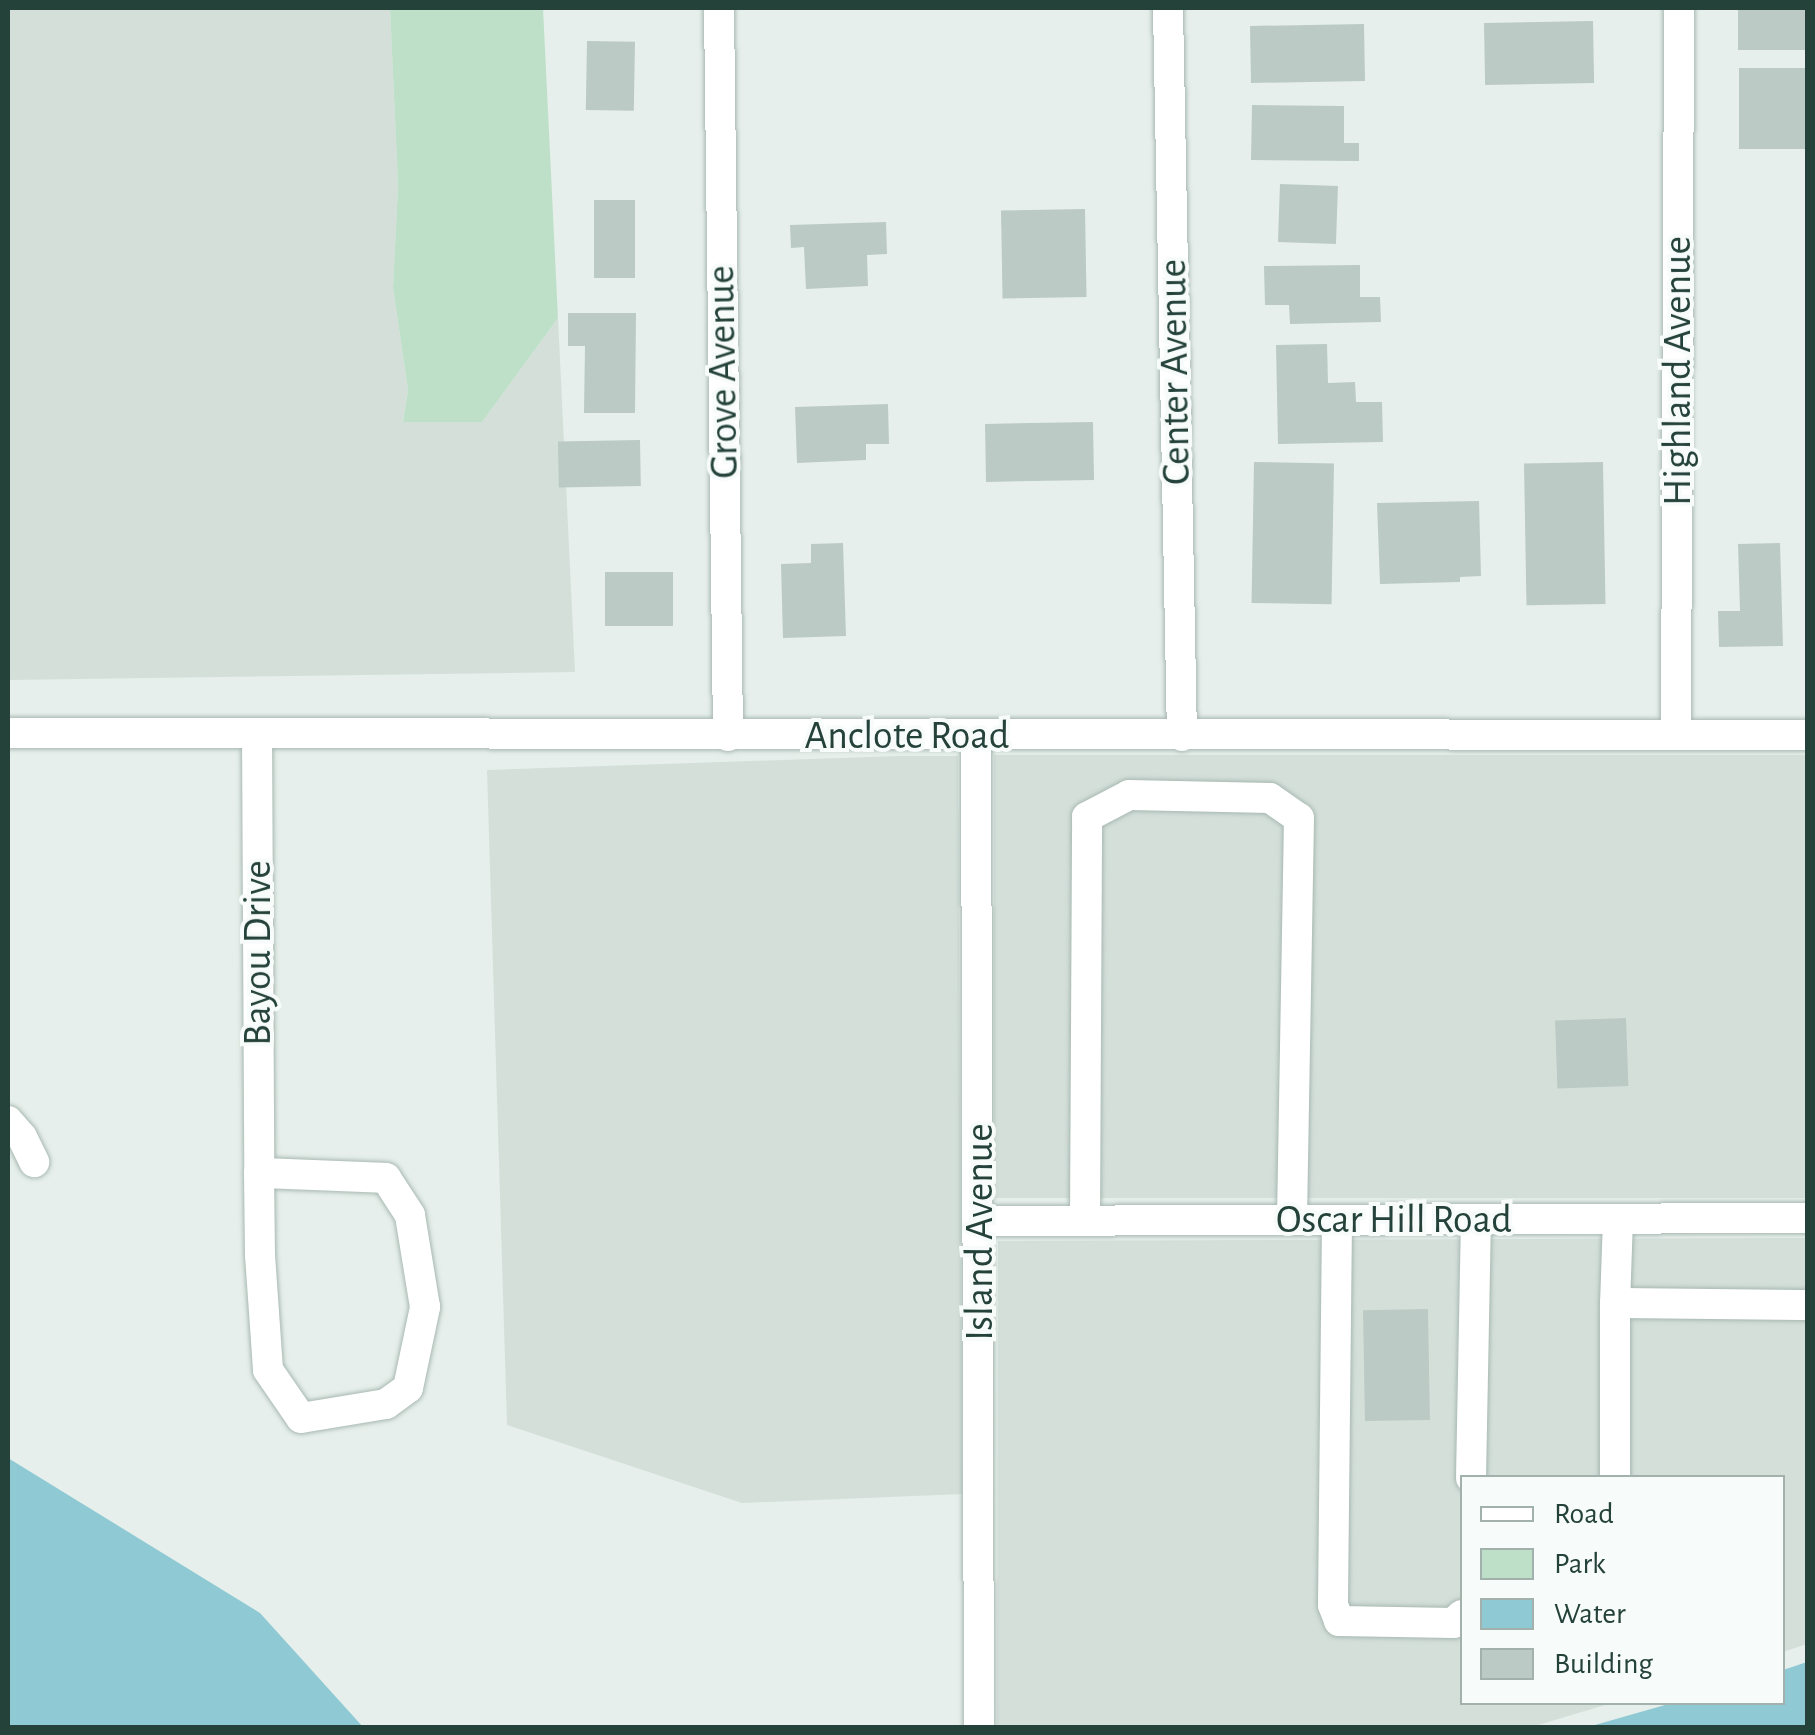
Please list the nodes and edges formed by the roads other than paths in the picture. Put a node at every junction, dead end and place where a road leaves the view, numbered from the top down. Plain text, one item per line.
1 (719, 8) edge
2 (1168, 8) edge
3 (1680, 8) edge
4 (257, 733) junction
5 (8, 734) edge
6 (1808, 734) edge
7 (1676, 735) junction
8 (728, 736) junction
9 (976, 736) junction
10 (1182, 736) junction
11 (8, 1122) edge
12 (34, 1162) dead end
13 (260, 1173) junction
14 (1808, 1218) edge
15 (1618, 1219) junction
16 (1292, 1220) junction
17 (1337, 1220) junction
18 (1476, 1220) junction
19 (1085, 1221) junction
20 (981, 1222) junction
21 (1615, 1302) junction
22 (1808, 1305) edge
23 (1470, 1475) edge
24 (1615, 1475) edge
25 (1460, 1617) edge
26 (979, 1728) edge

1 - 8 street, Grove Avenue
2 - 10 street, Center Avenue
3 - 7 street, Highland Avenue
4 - 5 street, Anclote Road
4 - 8 street, Anclote Road
4 - 13 street, Bayou Drive
6 - 7 street, Anclote Road
7 - 10 street, Anclote Road
8 - 9 street, Anclote Road
9 - 10 street, Anclote Road
9 - 20 street, Island Avenue
11 - 12 street
13 - 13 street, Bayou Drive
14 - 15 street, Oscar Hill Road
15 - 18 street, Oscar Hill Road
15 - 21 street
16 - 17 street, Oscar Hill Road
16 - 19 street, Oscar Hill Road
16 - 19 street
17 - 18 street, Oscar Hill Road
17 - 25 street
18 - 23 street
19 - 20 street, Oscar Hill Road
20 - 26 street, Island Avenue
21 - 22 street
21 - 24 street

